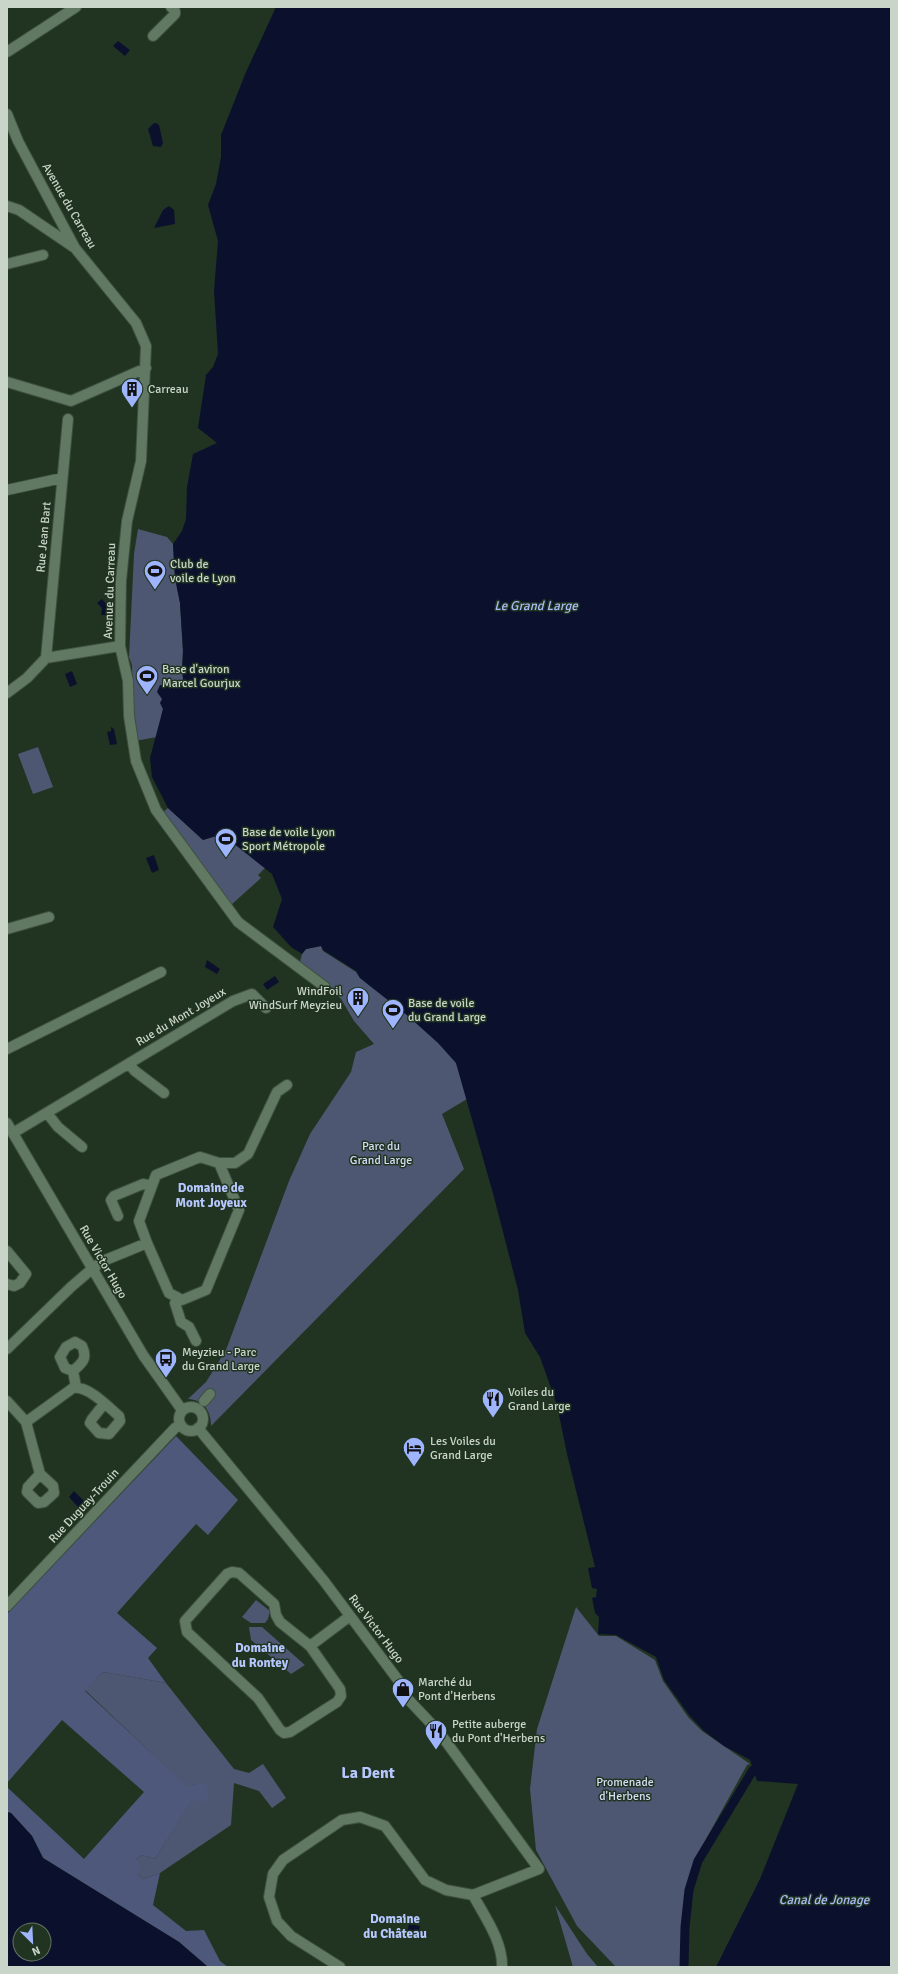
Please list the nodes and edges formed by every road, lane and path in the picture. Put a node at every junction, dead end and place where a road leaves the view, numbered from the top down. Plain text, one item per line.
1 (76, 7) edge
2 (171, 7) edge
3 (153, 36) dead end
4 (7, 52) edge
5 (7, 114) edge
6 (7, 206) edge
7 (75, 248) junction
8 (43, 255) dead end
9 (7, 264) edge
10 (146, 368) junction
11 (7, 382) edge
12 (68, 419) dead end
13 (62, 478) junction
14 (7, 490) edge
15 (120, 646) junction
16 (46, 658) junction
17 (7, 693) edge
18 (49, 917) dead end
19 (7, 929) edge
20 (161, 972) dead end
21 (325, 987) dead end
22 (266, 1008) dead end
23 (7, 1049) edge
24 (129, 1064) junction
25 (287, 1084) dead end
26 (164, 1093) dead end
27 (47, 1113) junction
28 (7, 1123) edge
29 (13, 1133) junction
30 (82, 1146) dead end
31 (219, 1163) junction
32 (152, 1186) junction
33 (118, 1216) dead end
34 (146, 1243) junction
35 (9, 1257) edge
36 (92, 1269) junction
37 (7, 1284) edge
38 (177, 1297) junction
39 (196, 1341) dead end
40 (7, 1349) edge
41 (73, 1371) dead end
42 (76, 1387) junction
43 (7, 1401) edge
44 (104, 1404) dead end
45 (182, 1410) junction
46 (26, 1422) junction
47 (180, 1425) junction
48 (198, 1428) junction
49 (40, 1474) dead end
50 (11, 1595) edge
51 (7, 1606) edge
52 (350, 1616) junction
53 (310, 1646) junction
54 (473, 1895) junction
55 (340, 1967) edge
56 (502, 1967) edge

1 - 4 street
2 - 3 street
5 - 7 street, Avenue du Carreau
6 - 7 street
7 - 10 street, Avenue du Carreau
8 - 9 street
10 - 11 street
10 - 15 street, Avenue du Carreau
12 - 13 street, Rue Jean Bart
13 - 14 street
13 - 16 street, Rue Jean Bart
15 - 16 street
15 - 21 street, Avenue du Carreau
16 - 17 street
18 - 19 street
20 - 23 street
22 - 24 street, Rue du Mont Joyeux
24 - 26 street
24 - 27 street, Rue du Mont Joyeux
25 - 31 street
27 - 29 street, Rue du Mont Joyeux
27 - 30 street
28 - 29 street, Rue Victor Hugo
29 - 36 street, Rue Victor Hugo
31 - 32 street
31 - 38 street
32 - 33 street
32 - 34 street
34 - 36 street
34 - 38 street
35 - 37 street
36 - 40 street
36 - 45 street, Rue Victor Hugo
38 - 39 street
41 - 42 street
42 - 44 street
42 - 46 street
43 - 46 street
45 - 47 street
45 - 48 street
46 - 49 street
47 - 48 street
47 - 50 street, Rue Duguay-Trouin
48 - 52 street, Rue Victor Hugo
50 - 51 street, Rue Duguay-Trouin
52 - 53 street
52 - 54 street, Rue Victor Hugo
53 - 53 street
54 - 55 street
54 - 56 street

